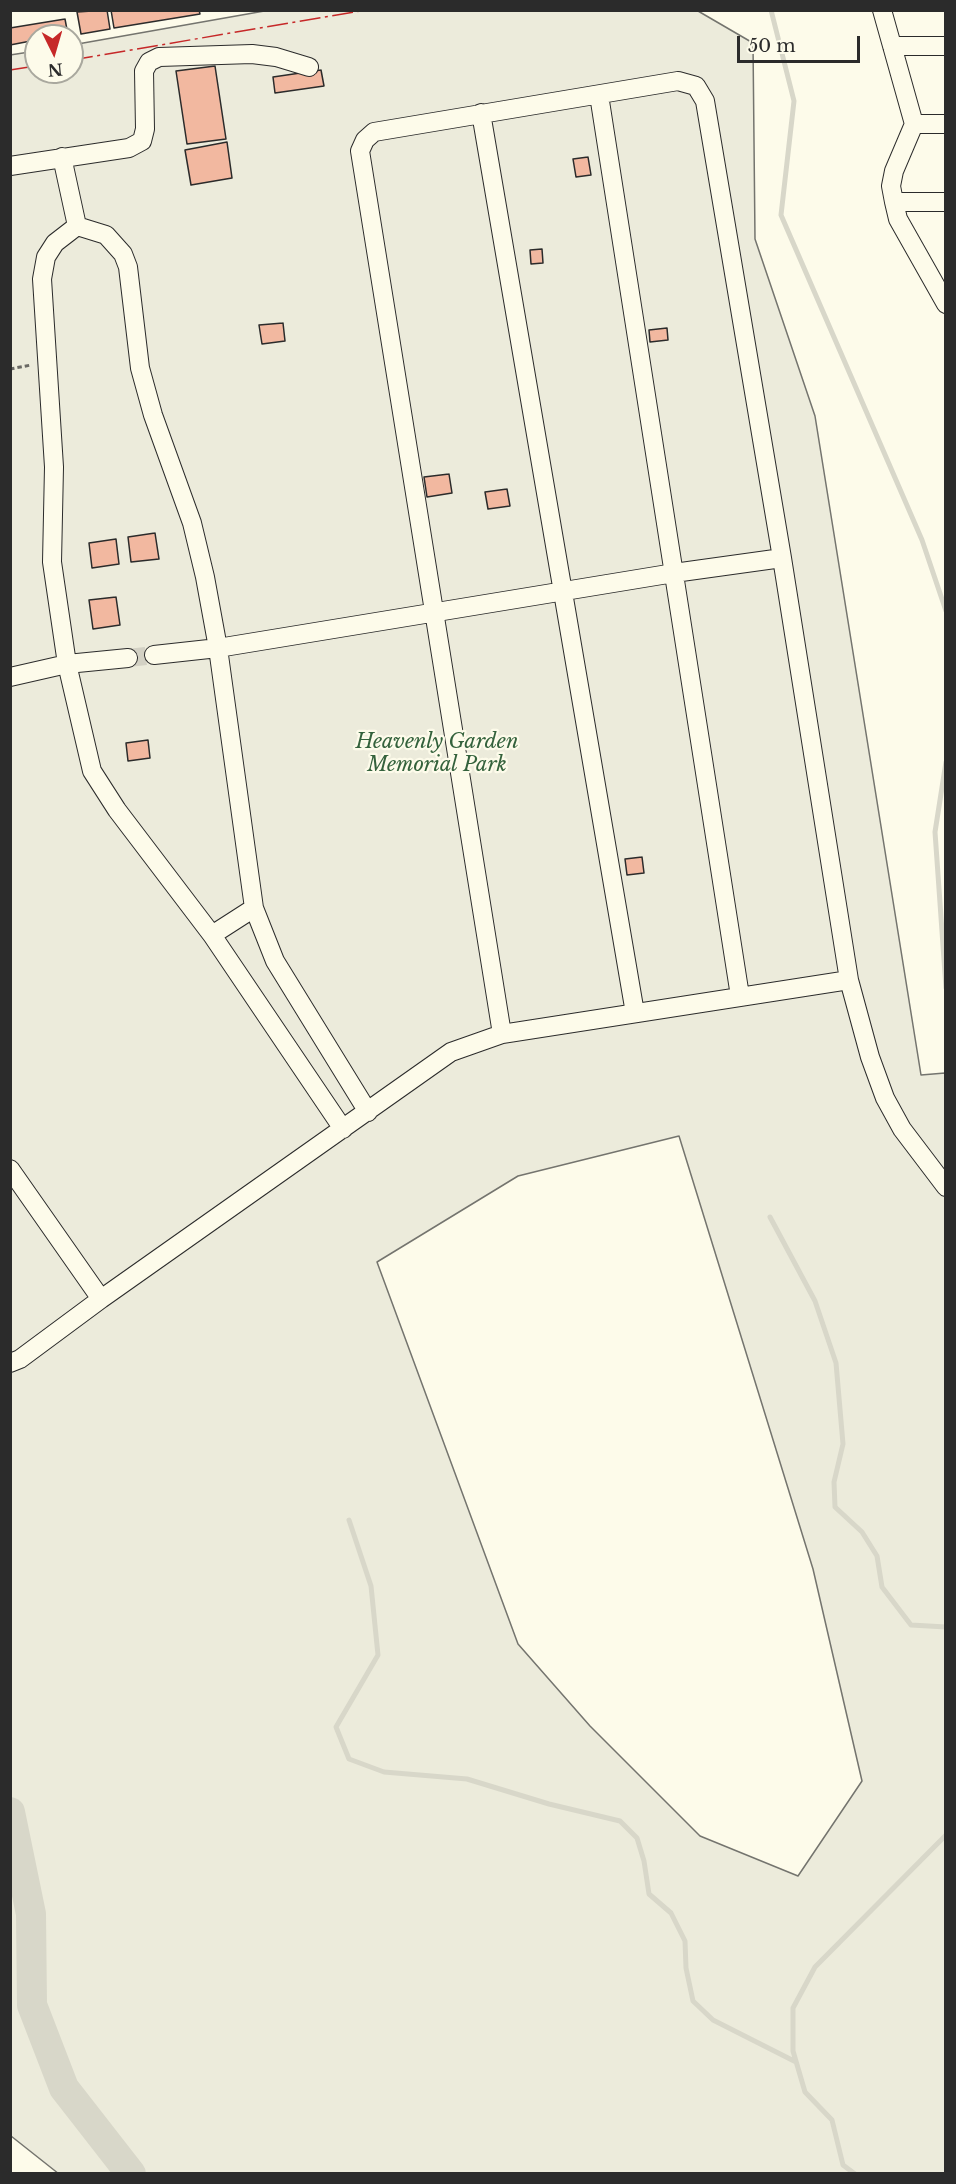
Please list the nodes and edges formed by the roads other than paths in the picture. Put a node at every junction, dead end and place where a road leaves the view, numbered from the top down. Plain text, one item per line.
1 (882, 10) edge
2 (892, 46) junction
3 (945, 46) edge
4 (309, 67) dead end
5 (599, 96) junction
6 (481, 113) junction
7 (914, 124) junction
8 (945, 124) edge
9 (62, 157) junction
10 (10, 166) edge
11 (894, 202) junction
12 (945, 202) edge
13 (77, 226) junction
14 (939, 280) edge
15 (945, 304) edge
16 (782, 558) junction
17 (674, 573) junction
18 (563, 592) junction
19 (433, 613) junction
20 (218, 648) junction
21 (154, 655) tunnel mouth
22 (128, 658) tunnel mouth
23 (67, 664) junction
24 (10, 677) edge
25 (254, 908) junction
26 (212, 935) junction
27 (849, 980) junction
28 (740, 996) junction
29 (635, 1013) junction
30 (502, 1034) junction
31 (368, 1112) junction
32 (343, 1129) junction
33 (10, 1169) edge
34 (945, 1187) edge
35 (101, 1299) junction
36 (10, 1363) edge

1 - 2 street
2 - 3 street
2 - 7 street
4 - 9 street
5 - 6 street
5 - 16 street
5 - 17 street
6 - 18 street
6 - 19 street
7 - 8 street
7 - 11 street
9 - 10 street
9 - 13 street
11 - 12 street
11 - 14 street
13 - 20 street
13 - 23 street
14 - 15 street
16 - 17 street
16 - 27 street
17 - 18 street
17 - 28 street
18 - 19 street
18 - 29 street
19 - 20 street
19 - 30 street
20 - 21 street
20 - 25 street
22 - 23 street
23 - 24 street
23 - 26 street
25 - 26 street
25 - 31 street
26 - 32 street
27 - 28 street
27 - 34 street
28 - 29 street
29 - 30 street
30 - 31 street
31 - 32 street
32 - 35 street
33 - 35 street
35 - 36 street

